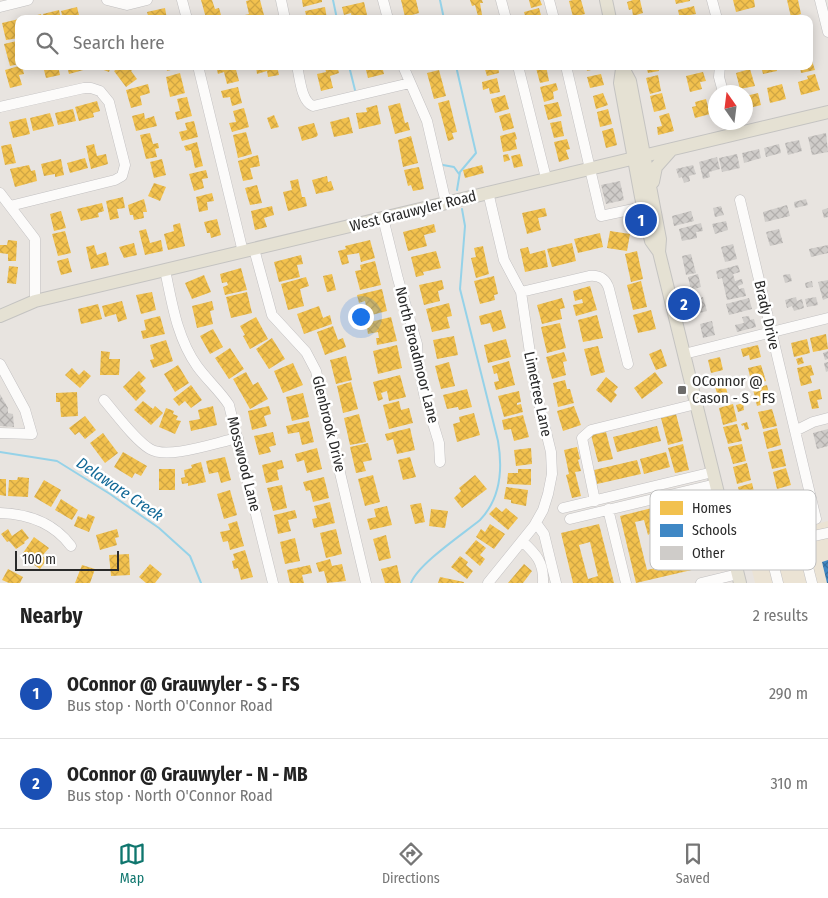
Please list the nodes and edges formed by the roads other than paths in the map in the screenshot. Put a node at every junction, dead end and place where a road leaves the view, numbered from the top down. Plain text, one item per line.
1 (28, 0) edge
2 (107, 0) edge
3 (147, 0) edge
4 (182, 0) edge
5 (280, 0) edge
6 (383, 0) edge
7 (502, 0) edge
8 (550, 0) edge
9 (606, 0) edge
10 (712, 0) edge
11 (820, 0) edge
12 (0, 7) edge
13 (186, 15) edge
14 (284, 15) edge
15 (387, 15) edge
16 (505, 15) edge
17 (553, 15) edge
18 (609, 15) edge
19 (716, 15) edge
20 (828, 32) edge
21 (199, 70) edge
22 (298, 70) edge
23 (405, 70) edge
24 (519, 70) edge
25 (567, 70) edge
26 (622, 70) edge
27 (720, 70) edge
28 (410, 83) junction
29 (721, 85) edge
30 (0, 107) edge
31 (828, 112) edge
32 (753, 124) edge
33 (725, 130) edge
34 (673, 148) junction
35 (639, 156) junction
36 (590, 167) junction
37 (546, 178) junction
38 (488, 192) junction
39 (0, 193) edge
40 (652, 195) junction
41 (740, 200) dead end
42 (446, 203) junction
43 (10, 206) junction
44 (643, 206) junction
45 (384, 218) junction
46 (248, 251) junction
47 (658, 252) junction
48 (165, 270) junction
49 (521, 292) junction
50 (35, 301) junction
51 (0, 316) edge
52 (828, 318) edge
53 (771, 332) junction
54 (684, 354) junction
55 (0, 364) edge
56 (628, 364) dead end
57 (104, 400) dead end
58 (696, 404) junction
59 (828, 418) edge
60 (795, 431) junction
61 (0, 433) edge
62 (238, 438) junction
63 (440, 462) dead end
64 (714, 478) junction
65 (650, 490) edge
66 (652, 490) edge
67 (673, 490) edge
68 (717, 490) edge
69 (809, 490) edge
70 (650, 497) edge
71 (595, 501) junction
72 (563, 508) dead end
73 (608, 509) junction
74 (0, 513) edge
75 (570, 519) dead end
76 (536, 523) junction
77 (522, 541) junction
78 (71, 546) dead end
79 (775, 570) edge
80 (809, 570) edge
81 (739, 579) edge
82 (273, 583) edge
83 (366, 583) edge
84 (488, 583) edge
85 (543, 583) edge
86 (556, 583) edge
87 (626, 583) edge
88 (701, 583) edge
89 (778, 583) edge
90 (812, 583) edge

1 - 12 street
2 - 3 street
4 - 13 street
5 - 14 street
6 - 15 street
7 - 16 street
8 - 17 street
9 - 18 main road
10 - 19 street
11 - 20 street
21 - 46 street, Glenbrook Drive
22 - 28 street
23 - 28 street
24 - 37 street
25 - 36 street
26 - 35 main road
27 - 29 street
28 - 42 street
30 - 43 street
31 - 32 main road, West Grauwyler Road
33 - 34 main road, West Grauwyler Road
34 - 35 main road, West Grauwyler Road
34 - 40 main road
35 - 36 main road, West Grauwyler Road
35 - 40 main road
35 - 44 main road
36 - 37 main road, West Grauwyler Road
36 - 44 street
37 - 38 main road, West Grauwyler Road
38 - 42 main road, West Grauwyler Road
38 - 49 street, Limetree Lane
39 - 43 street
40 - 47 main road
41 - 53 street, Brady Drive
42 - 45 main road, West Grauwyler Road
43 - 50 street
44 - 47 main road
45 - 46 main road, West Grauwyler Road
45 - 63 street, North Broadmoor Lane
46 - 48 main road, West Grauwyler Road
46 - 83 street, Glenbrook Drive
47 - 54 main road
48 - 50 main road, West Grauwyler Road
48 - 62 street, Mosswood Lane
49 - 56 street
49 - 76 street, Limetree Lane
50 - 51 main road, West Grauwyler Road
52 - 53 street
53 - 54 street
53 - 60 street, Brady Drive
54 - 58 main road
55 - 61 street
57 - 62 street
58 - 64 main road
58 - 71 street
59 - 60 street
60 - 69 street, Brady Drive
62 - 82 street, Mosswood Lane
64 - 66 street
64 - 67 street
64 - 68 main road
65 - 71 street
70 - 73 street
71 - 72 street
73 - 75 street
73 - 87 street
74 - 78 street
76 - 77 street, Limetree Lane
76 - 86 street
77 - 84 street, Limetree Lane
77 - 85 street
79 - 89 street
80 - 90 street
81 - 88 street

